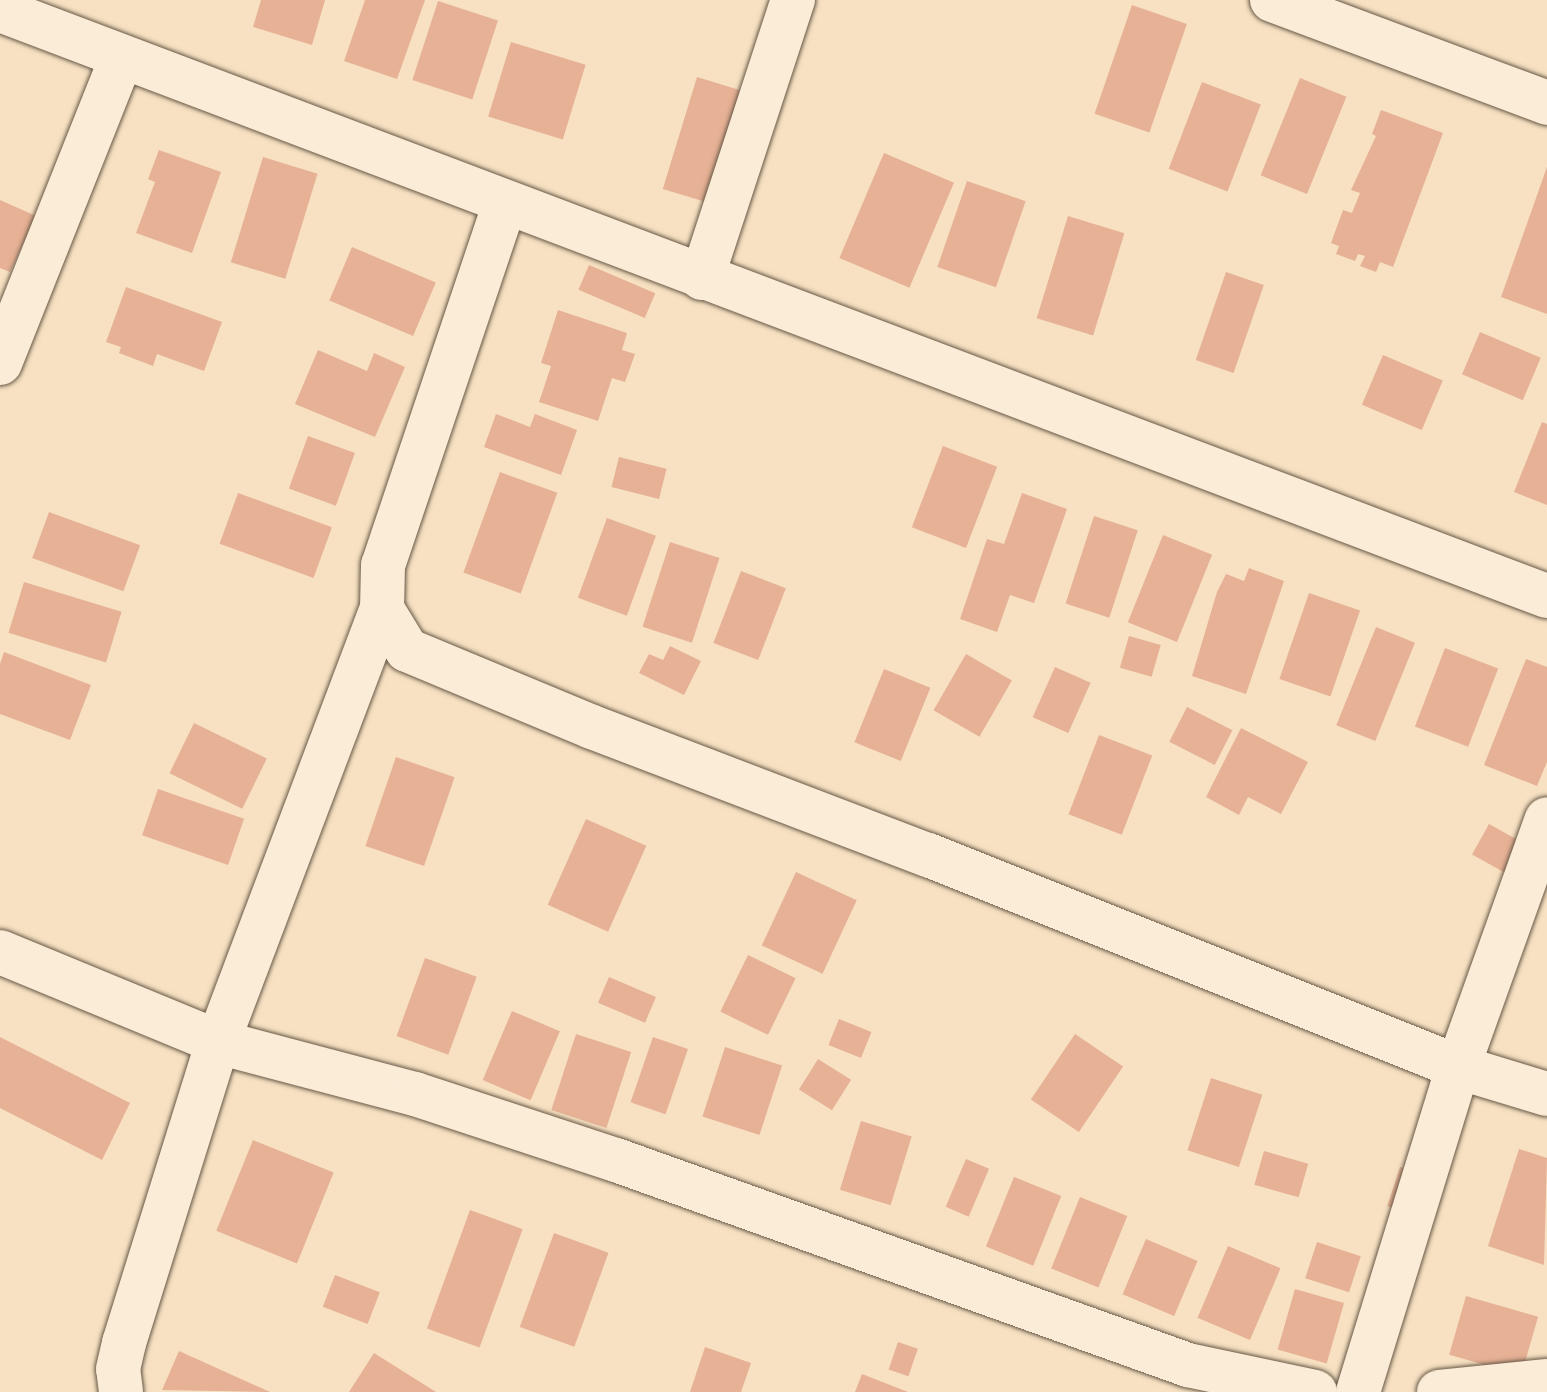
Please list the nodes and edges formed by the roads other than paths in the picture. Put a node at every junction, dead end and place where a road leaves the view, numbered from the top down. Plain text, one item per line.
1 (793, 0) edge
2 (1272, 0) edge
3 (0, 10) edge
4 (122, 57) junction
5 (1547, 103) edge
6 (505, 203) junction
7 (702, 278) junction
8 (0, 363) edge
9 (1547, 596) edge
10 (382, 609) junction
11 (1547, 819) edge
12 (0, 952) edge
13 (218, 1042) junction
14 (1458, 1067) junction
15 (1547, 1094) edge
16 (1547, 1381) edge
17 (121, 1392) edge
18 (1315, 1392) edge
19 (1358, 1392) edge
20 (1439, 1392) edge

1 - 7 street
2 - 5 street
3 - 4 street
4 - 6 street
4 - 8 street
6 - 7 street
6 - 10 street
7 - 9 street
10 - 13 street
10 - 14 street
11 - 14 street
12 - 13 street
13 - 17 street
13 - 18 street
14 - 15 street
14 - 19 street
16 - 20 street

